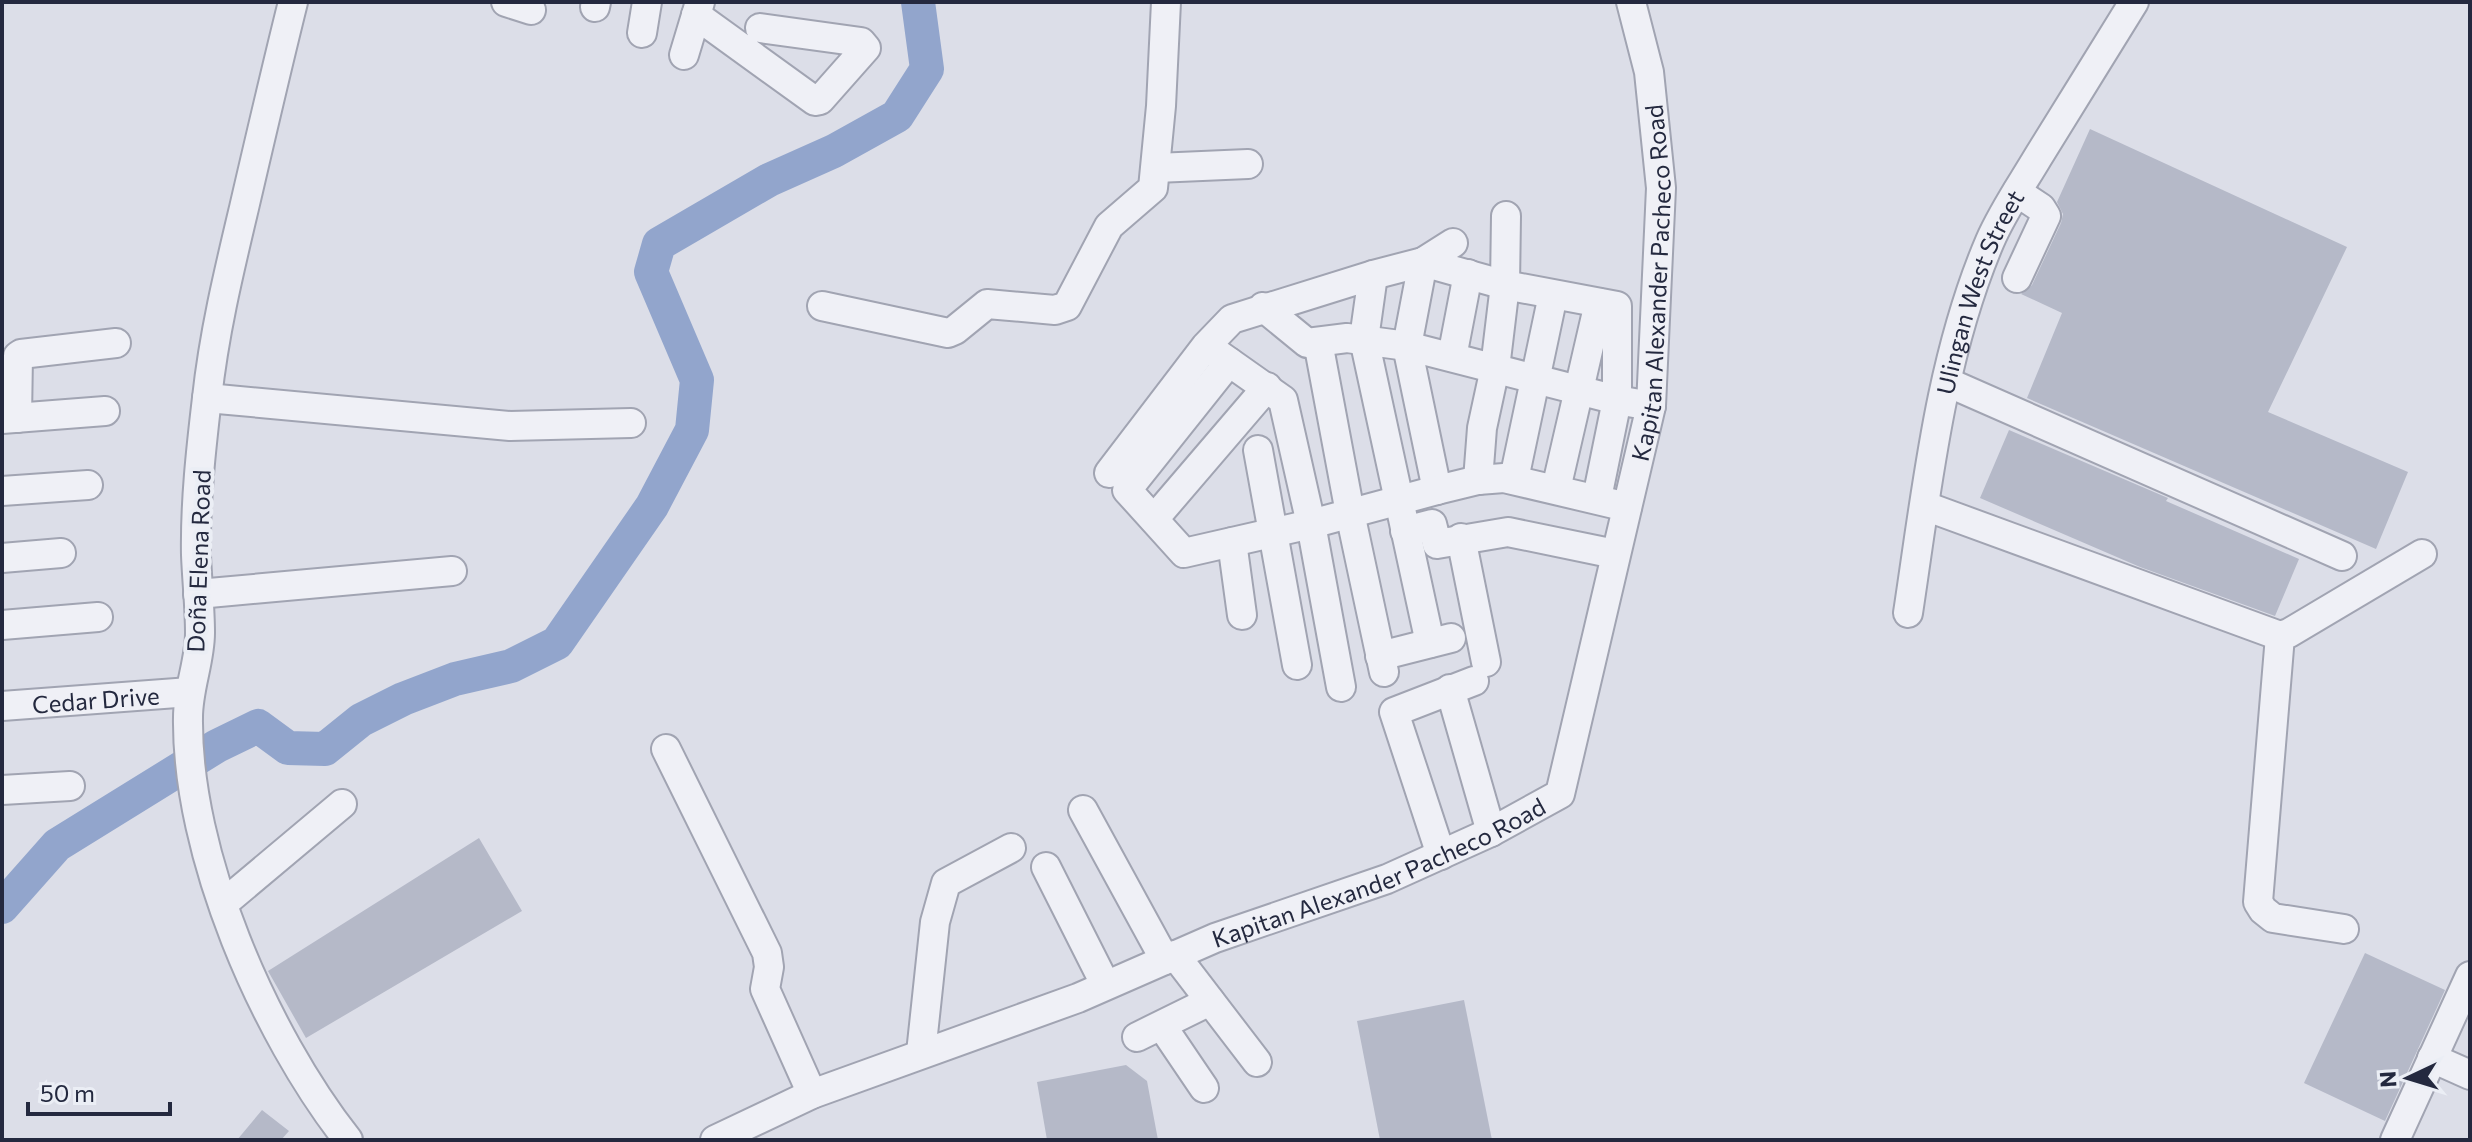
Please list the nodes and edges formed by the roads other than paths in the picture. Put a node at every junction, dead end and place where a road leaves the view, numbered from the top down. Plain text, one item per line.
1 (292, 2) edge
2 (647, 2) edge
3 (1166, 2) edge
4 (1631, 2) edge
5 (2134, 2) edge
6 (698, 8) edge
7 (764, 15) edge
8 (642, 33) dead end
9 (751, 54) junction
10 (684, 55) dead end
11 (1248, 164) dead end
12 (1156, 168) junction
13 (2017, 192) junction
14 (1506, 216) dead end
15 (1453, 243) dead end
16 (1423, 262) junction
17 (1468, 274) junction
18 (1373, 275) junction
19 (2017, 278) dead end
20 (1505, 285) junction
21 (1553, 295) junction
22 (1599, 303) junction
23 (822, 306) dead end
24 (1263, 307) junction
25 (1364, 339) junction
26 (1318, 342) junction
27 (116, 343) dead end
28 (1407, 346) junction
29 (1218, 354) junction
30 (1452, 357) junction
31 (1495, 368) junction
32 (1536, 378) junction
33 (1947, 382) junction
34 (1267, 387) junction
35 (1579, 390) junction
36 (207, 398) junction
37 (1617, 400) junction
38 (1651, 406) junction
39 (105, 411) dead end
40 (10, 419) edge
41 (631, 423) dead end
42 (1258, 450) dead end
43 (1514, 479) junction
44 (1478, 480) junction
45 (88, 485) dead end
46 (1556, 489) junction
47 (1437, 490) junction
48 (2, 491) edge
49 (1597, 498) junction
50 (1397, 499) junction
51 (1925, 506) junction
52 (1627, 507) junction
53 (1350, 513) junction
54 (1154, 519) junction
55 (1311, 524) junction
56 (1405, 531) junction
57 (1272, 532) junction
58 (1461, 538) junction
59 (1232, 542) junction
60 (61, 553) dead end
61 (1615, 554) junction
62 (2422, 554) dead end
63 (2342, 556) dead end
64 (2, 558) edge
65 (452, 571) dead end
66 (198, 594) junction
67 (1908, 613) dead end
68 (1242, 615) dead end
69 (98, 617) dead end
70 (2, 625) edge
71 (2280, 636) junction
72 (1297, 665) dead end
73 (1470, 678) junction
74 (1341, 687) dead end
75 (190, 692) junction
76 (2, 706) edge
77 (666, 749) dead end
78 (70, 786) dead end
79 (2, 790) edge
80 (342, 804) dead end
81 (1083, 810) dead end
82 (1491, 832) junction
83 (1011, 848) dead end
84 (1441, 855) junction
85 (1046, 867) dead end
86 (224, 903) junction
87 (2344, 929) dead end
88 (1170, 958) junction
89 (2470, 976) edge
90 (1105, 984) junction
91 (1210, 1001) junction
92 (921, 1053) junction
93 (2432, 1058) junction
94 (1257, 1062) dead end
95 (2470, 1075) edge
96 (1204, 1088) dead end
97 (812, 1094) junction
98 (348, 1140) edge
99 (715, 1140) edge
100 (2395, 1140) edge

1 - 36 street, Doña Elena Road
2 - 8 street
3 - 12 street
4 - 38 street, Kapitan Alexander Pacheco Road
5 - 13 street, Ulingan West Street
6 - 9 street
6 - 10 street
7 - 9 street
7 - 9 street
11 - 12 street
12 - 23 street
13 - 19 street
13 - 33 street, Ulingan West Street
14 - 20 street
15 - 16 street
16 - 17 street
16 - 18 street
16 - 28 street
17 - 20 street
17 - 30 street
18 - 24 street
18 - 25 street
20 - 21 street
20 - 31 street
21 - 22 street
21 - 32 street
22 - 35 street
22 - 37 street
24 - 26 street
24 - 29 street
25 - 26 street
25 - 28 street
25 - 50 street
26 - 53 street
27 - 40 street
28 - 30 street
28 - 47 street
29 - 34 street
29 - 54 street
30 - 31 street
31 - 32 street
31 - 44 street
32 - 35 street
32 - 43 street
33 - 51 street, Ulingan West Street
33 - 63 street
34 - 54 street
34 - 55 street
35 - 37 street
35 - 46 street
36 - 41 street
36 - 66 street, Doña Elena Road
37 - 38 street
37 - 49 street
38 - 52 street, Kapitan Alexander Pacheco Road
39 - 40 street
42 - 57 street
43 - 44 street
43 - 46 street
44 - 47 street
45 - 48 street
46 - 49 street
47 - 50 street
49 - 52 street
50 - 53 street
50 - 56 street
51 - 67 street, Ulingan West Street
51 - 71 street
52 - 61 street, Kapitan Alexander Pacheco Road
53 - 55 street
53 - 56 street
54 - 59 street
55 - 57 street
55 - 74 street
56 - 58 street
57 - 59 street
57 - 72 street
58 - 61 street
58 - 73 street
59 - 68 street
60 - 64 street
61 - 82 street, Kapitan Alexander Pacheco Road
62 - 71 street
65 - 66 street
66 - 75 street, Doña Elena Road
69 - 70 street
71 - 87 street
73 - 82 street
73 - 84 street
75 - 76 street, Cedar Drive
75 - 86 street, Doña Elena Road
77 - 97 street
78 - 79 street
80 - 86 street
81 - 88 street
82 - 84 street, Kapitan Alexander Pacheco Road
83 - 92 street
84 - 88 street, Kapitan Alexander Pacheco Road
85 - 90 street
86 - 98 street, Doña Elena Road
88 - 90 street, Kapitan Alexander Pacheco Road
88 - 91 street
89 - 93 street
90 - 92 street, Kapitan Alexander Pacheco Road
91 - 94 street
91 - 96 street
92 - 97 street, Kapitan Alexander Pacheco Road
93 - 95 street
93 - 100 street
97 - 99 street, Kapitan Alexander Pacheco Road

